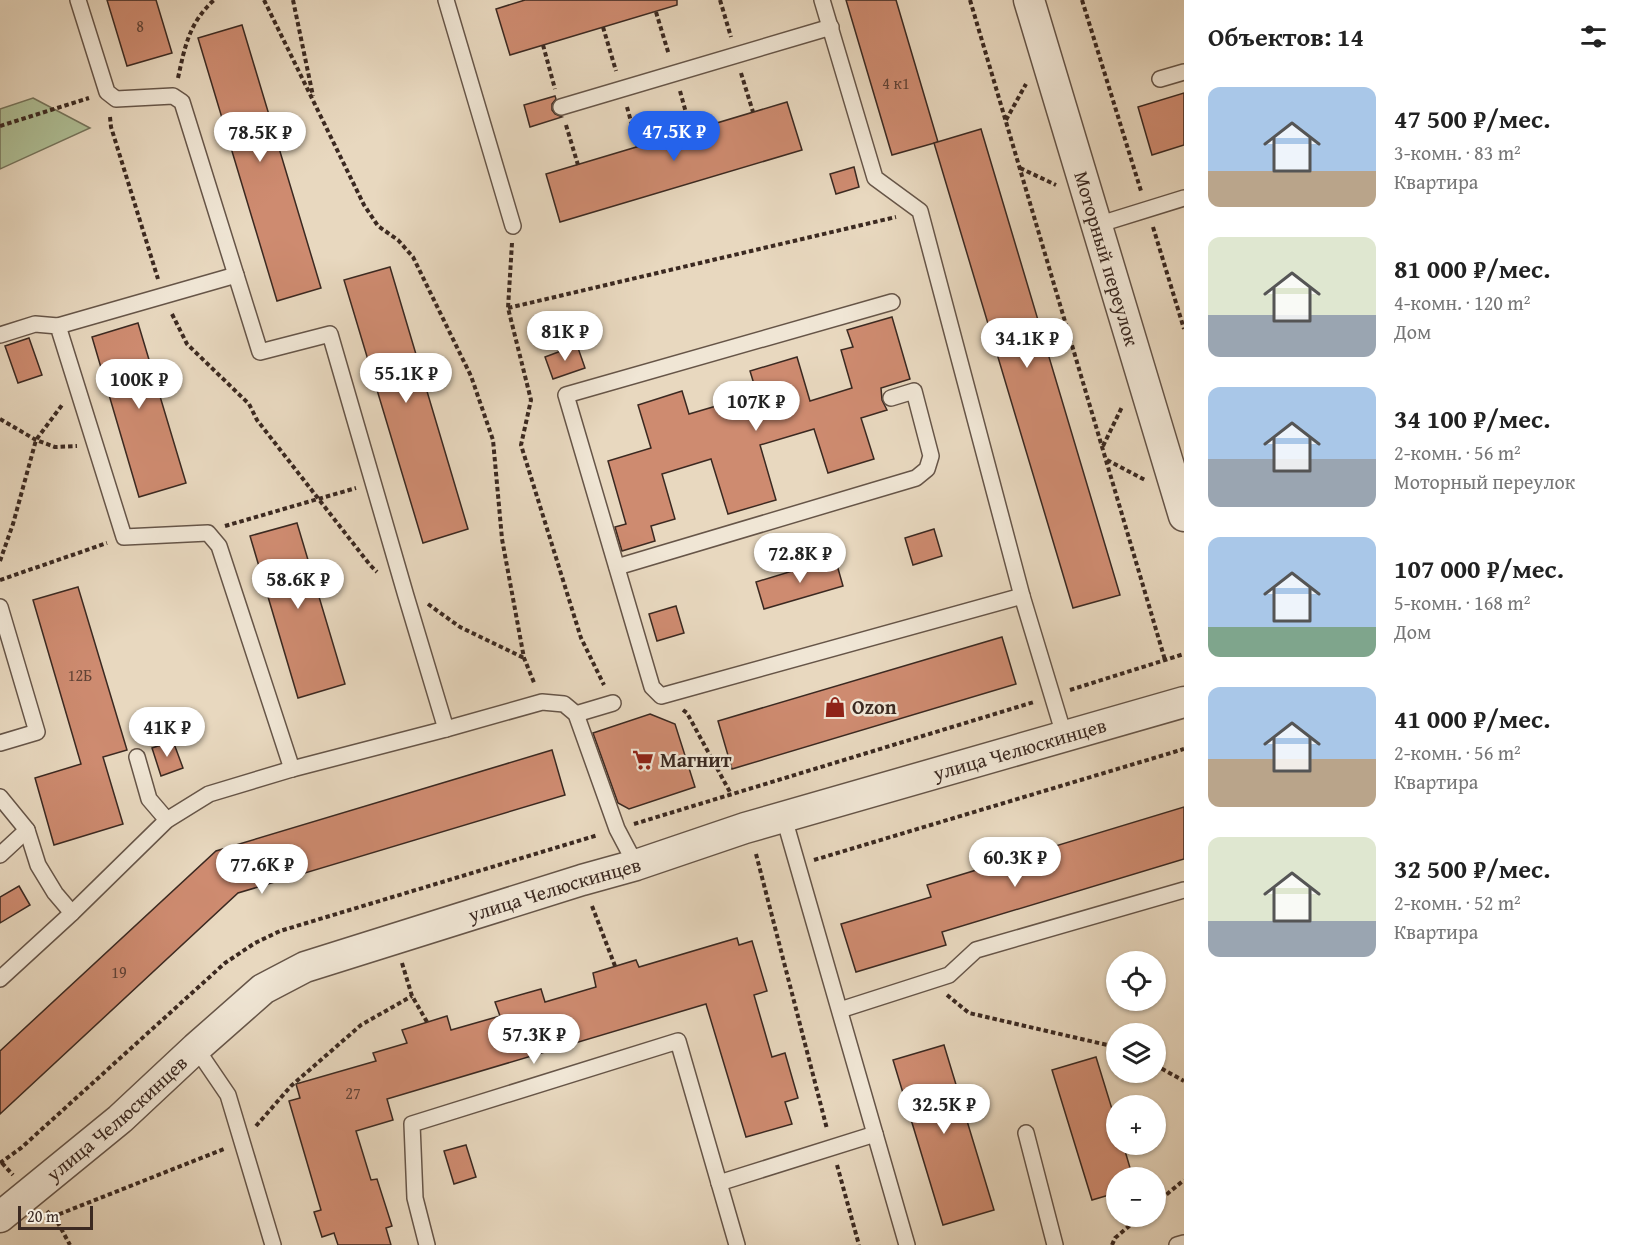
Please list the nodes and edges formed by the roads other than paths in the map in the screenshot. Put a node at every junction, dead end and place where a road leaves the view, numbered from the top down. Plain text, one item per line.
1 (78, 0) edge
2 (446, 0) edge
3 (822, 0) edge
4 (1029, 0) edge
5 (831, 27) junction
6 (1184, 72) edge
7 (1160, 79) dead end
8 (561, 107) dead end
9 (1184, 198) edge
10 (1097, 225) junction
11 (513, 226) road end
12 (236, 275) junction
13 (892, 302) dead end
14 (58, 326) junction
15 (0, 335) edge
16 (891, 398) dead end
17 (1184, 516) edge
18 (617, 567) junction
19 (1022, 596) junction
20 (0, 607) edge
21 (1184, 702) edge
22 (613, 703) road end
23 (576, 714) junction
24 (446, 729) junction
25 (1065, 738) junction
26 (0, 743) edge
27 (137, 757) dead end
28 (292, 769) junction
29 (0, 797) edge
30 (784, 818) junction
31 (167, 820) junction
32 (27, 830) junction
33 (0, 855) edge
34 (636, 866) junction
35 (1184, 890) edge
36 (72, 913) junction
37 (0, 979) edge
38 (840, 1010) junction
39 (196, 1048) junction
40 (1026, 1133) dead end
41 (875, 1134) junction
42 (719, 1184) junction
43 (0, 1217) edge
44 (1184, 1243) edge
45 (273, 1245) edge
46 (427, 1245) edge
47 (736, 1245) edge
48 (907, 1245) edge
49 (1055, 1245) edge
50 (1177, 1245) edge

1 - 12 lane
2 - 11 lane
3 - 5 lane
4 - 10 street, Моторный переулок
5 - 8 lane
5 - 19 lane
6 - 7 lane
9 - 10 lane
10 - 17 street, Моторный переулок
12 - 14 lane
12 - 24 lane
13 - 18 lane
14 - 15 lane
14 - 28 lane
16 - 18 lane
18 - 19 lane
19 - 25 lane
20 - 26 lane
21 - 25 street, улица Челюскинцев
22 - 23 lane
23 - 24 lane
23 - 34 lane
24 - 28 lane
25 - 30 street, улица Челюскинцев
27 - 31 lane
28 - 31 lane
29 - 32 lane
30 - 34 street, улица Челюскинцев
30 - 38 lane
31 - 36 lane
32 - 33 lane
32 - 36 lane
34 - 39 street, улица Челюскинцев
35 - 38 lane
36 - 37 lane
38 - 41 lane
39 - 43 street, улица Челюскинцев
39 - 45 lane
40 - 49 lane
41 - 42 lane
41 - 48 lane
42 - 46 lane
42 - 47 lane
44 - 50 lane

